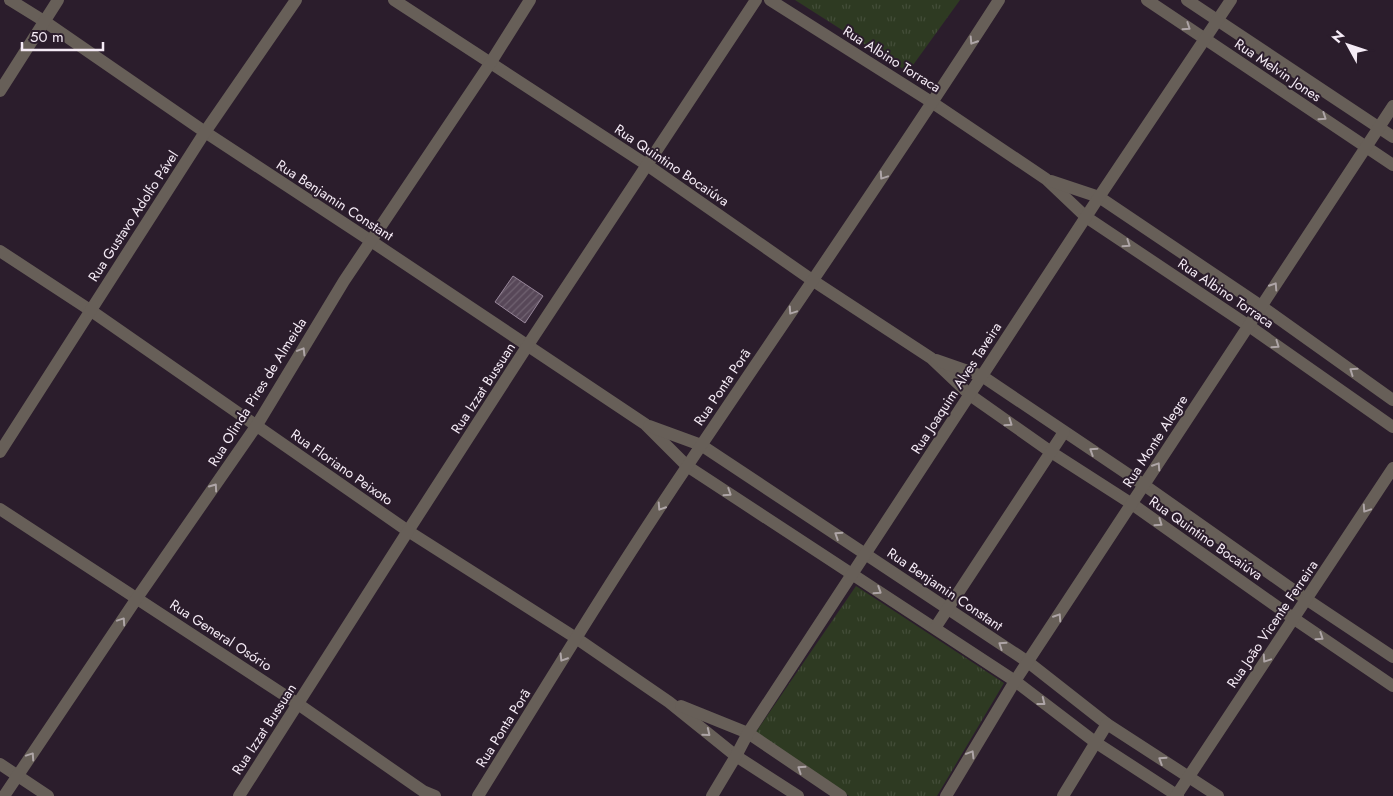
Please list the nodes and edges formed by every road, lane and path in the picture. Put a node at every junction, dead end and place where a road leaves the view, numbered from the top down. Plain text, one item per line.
1 (10, 0) edge
2 (58, 0) edge
3 (296, 0) edge
4 (394, 0) edge
5 (530, 0) edge
6 (756, 0) edge
7 (770, 0) edge
8 (999, 0) edge
9 (1147, 0) edge
10 (1187, 0) edge
11 (1231, 0) edge
12 (1218, 20) junction
13 (44, 21) junction
14 (1205, 39) junction
15 (491, 62) junction
16 (0, 90) edge
17 (933, 103) junction
18 (1393, 106) edge
19 (1379, 127) junction
20 (205, 132) junction
21 (1393, 137) edge
22 (1366, 146) junction
23 (647, 164) junction
24 (1393, 165) edge
25 (1046, 179) junction
26 (1098, 197) junction
27 (1086, 217) junction
28 (371, 241) junction
29 (0, 251) edge
30 (812, 280) junction
31 (1261, 306) junction
32 (90, 310) junction
33 (1249, 326) junction
34 (528, 346) junction
35 (931, 358) junction
36 (982, 376) junction
37 (970, 395) junction
38 (1393, 400) edge
39 (645, 424) junction
40 (257, 425) junction
41 (1393, 427) edge
42 (1064, 432) junction
43 (701, 445) junction
44 (0, 452) edge
45 (1051, 452) junction
46 (687, 466) junction
47 (1393, 468) edge
48 (1144, 485) junction
49 (1132, 504) junction
50 (0, 509) edge
51 (408, 531) junction
52 (866, 554) junction
53 (853, 575) junction
54 (137, 598) junction
55 (1306, 599) junction
56 (948, 609) junction
57 (1293, 618) junction
58 (935, 628) junction
59 (576, 638) junction
60 (1393, 656) edge
61 (1028, 662) junction
62 (1015, 681) junction
63 (1393, 686) edge
64 (670, 702) junction
65 (298, 704) junction
66 (1108, 724) junction
67 (748, 733) junction
68 (1096, 742) junction
69 (736, 756) junction
70 (0, 764) edge
71 (18, 776) junction
72 (1188, 776) junction
73 (428, 794) edge
74 (835, 794) edge
75 (4, 796) edge
76 (48, 796) edge
77 (239, 796) edge
78 (478, 796) edge
79 (712, 796) edge
80 (798, 796) edge
81 (946, 796) edge
82 (1063, 796) edge
83 (1177, 796) edge
84 (1218, 796) edge

1 - 13 street, Rua Benjamin Constant
2 - 13 street
3 - 20 street, Rua Gustavo Adolfo Pável
4 - 15 street, Rua Quintino Bocaiúva
5 - 15 street, Rua Olinda Pires de Almeida
6 - 23 street, Rua Izzat Bussuan
7 - 17 street, Rua Albino Torraca
8 -> 17 street, Rua Ponta Porã
9 -> 14 street, Rua Melvin Jones
10 - 12 street, Rua Melvin Jones
11 - 12 street, Rua Joaquim Alves Taveira
12 - 14 street, Rua Joaquim Alves Taveira
12 - 19 street, Rua Melvin Jones
13 - 16 street
13 - 20 street, Rua Benjamin Constant
14 -> 22 street, Rua Melvin Jones
14 - 26 street, Rua Joaquim Alves Taveira
15 - 23 street, Rua Quintino Bocaiúva
15 - 28 street, Rua Olinda Pires de Almeida
17 - 25 street, Rua Albino Torraca
17 -> 30 street, Rua Ponta Porã
18 - 19 street, Rua Monte Alegre
19 - 21 street, Rua Melvin Jones
19 - 22 street, Rua Monte Alegre
20 - 28 street, Rua Benjamin Constant
20 - 32 street, Rua Gustavo Adolfo Pável
22 - 24 street, Rua Melvin Jones
31 -> 22 street, Rua Monte Alegre
23 - 30 street, Rua Quintino Bocaiúva
23 - 34 street, Rua Izzat Bussuan
25 - 26 street, Rua Albino Torraca
25 - 27 street, Rua Albino Torraca
26 - 27 street, Rua Joaquim Alves Taveira
26 - 31 street, Rua Albino Torraca
27 -> 33 street, Rua Albino Torraca
27 - 36 street, Rua Joaquim Alves Taveira
28 - 34 street, Rua Benjamin Constant
40 -> 28 street, Rua Olinda Pires de Almeida
29 - 32 street, Rua Floriano Peixoto
30 - 35 street, Rua Quintino Bocaiúva
30 -> 43 street, Rua Ponta Porã
31 - 33 street, Rua Monte Alegre
38 -> 31 street, Rua Albino Torraca
32 - 40 street, Rua Floriano Peixoto
32 - 44 street, Rua Gustavo Adolfo Pável
33 -> 41 street, Rua Albino Torraca
48 -> 33 street, Rua Monte Alegre
34 - 39 street, Rua Benjamin Constant
34 - 51 street, Rua Izzat Bussuan
35 - 36 street, Rua Quintino Bocaiúva
35 - 37 street, Rua Quintino Bocaiúva
36 - 37 street, Rua Joaquim Alves Taveira
36 - 42 street, Rua Quintino Bocaiúva
37 -> 45 street, Rua Quintino Bocaiúva
37 - 52 street, Rua Joaquim Alves Taveira
39 - 43 street, Rua Benjamin Constant
39 - 46 street, Rua Benjamin Constant
40 - 51 street, Rua Floriano Peixoto
54 -> 40 street, Rua Olinda Pires de Almeida
42 - 45 street
48 -> 42 street, Rua Quintino Bocaiúva
43 - 46 street, Rua Ponta Porã
52 -> 43 street, Rua Benjamin Constant
45 - 49 street, Rua Quintino Bocaiúva
45 - 56 street
46 -> 53 street, Rua Benjamin Constant
46 -> 59 street, Rua Ponta Porã
47 -> 55 street, Rua João Vicente Ferreira
48 - 49 street, Rua Monte Alegre
48 - 55 street, Rua Quintino Bocaiúva
49 -> 57 street, Rua Quintino Bocaiúva
61 -> 49 street, Rua Monte Alegre
50 - 54 street, Rua General Osório
51 - 59 street, Rua Floriano Peixoto
51 - 65 street, Rua Izzat Bussuan
52 - 53 street, Rua Joaquim Alves Taveira
52 - 56 street, Rua Benjamin Constant
53 -> 58 street, Rua Benjamin Constant
53 - 67 street, Rua Joaquim Alves Taveira
54 - 65 street, Rua General Osório
71 -> 54 street, Rua Olinda Pires de Almeida
55 - 57 street, Rua João Vicente Ferreira
55 - 60 street, Rua Quintino Bocaiúva
56 - 58 street
61 -> 56 street, Rua Benjamin Constant
57 -> 63 street, Rua Quintino Bocaiúva
57 -> 72 street, Rua João Vicente Ferreira
58 - 62 street, Rua Benjamin Constant
59 - 64 street, Rua Floriano Peixoto
59 -> 78 street, Rua Ponta Porã
61 - 62 street, Rua Monte Alegre
61 - 66 street, Rua Benjamin Constant
62 -> 68 street, Rua Benjamin Constant
81 -> 62 street, Rua Monte Alegre
64 - 67 street, Rua Floriano Peixoto
64 -> 69 street, Rua Floriano Peixoto
65 - 73 street, Rua General Osório
65 - 77 street, Rua Izzat Bussuan
66 - 68 street
72 -> 66 street, Rua Benjamin Constant
67 - 69 street, Rua Joaquim Alves Taveira
74 -> 67 street, Rua Floriano Peixoto
68 - 82 street
68 - 83 street, Rua Benjamin Constant
69 - 79 street, Rua Joaquim Alves Taveira
69 - 80 street, Rua Floriano Peixoto
70 - 71 street
71 - 75 street, Rua Olinda Pires de Almeida
71 - 76 street
72 - 83 street, Rua João Vicente Ferreira
72 - 84 street, Rua Benjamin Constant

